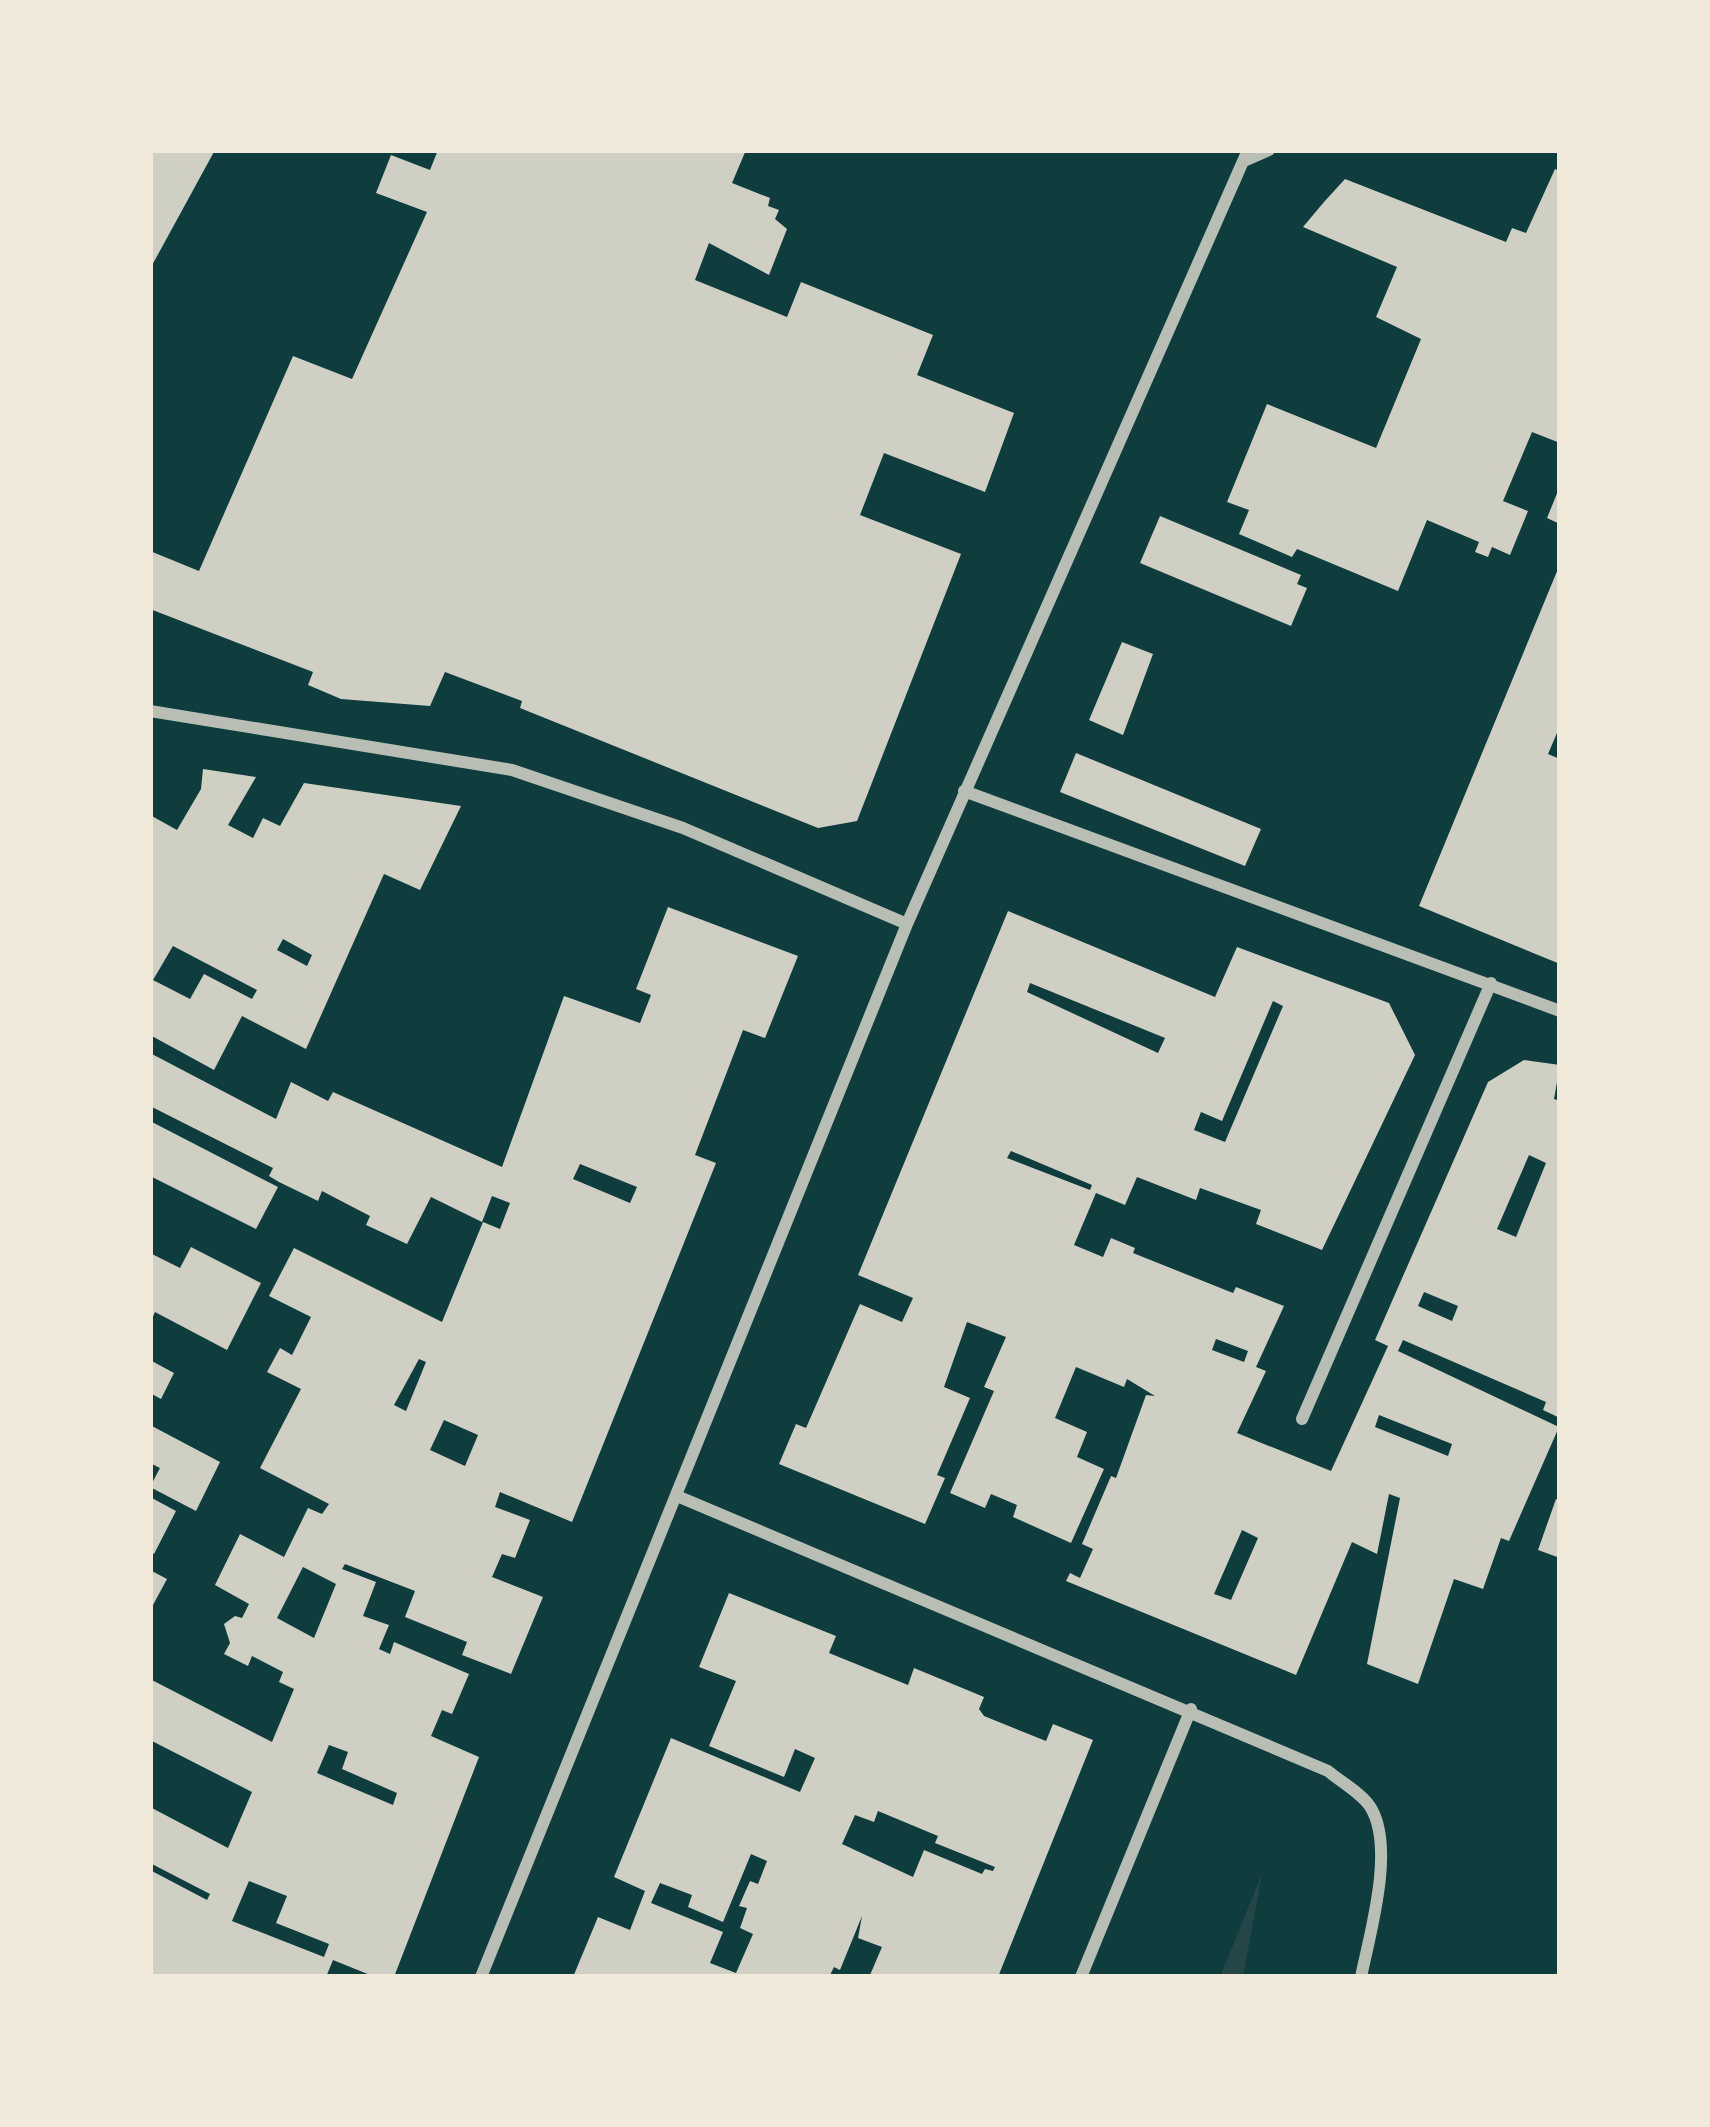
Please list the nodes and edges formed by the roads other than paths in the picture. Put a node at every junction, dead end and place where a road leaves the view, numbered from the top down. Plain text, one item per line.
1 (1269, 150) edge
2 (1246, 155) edge
3 (150, 711) edge
4 (964, 791) junction
5 (907, 924) junction
6 (1491, 983) junction
7 (1560, 1011) edge
8 (1302, 1419) dead end
9 (677, 1496) junction
10 (1191, 1709) junction
11 (481, 1977) edge
12 (1081, 1977) edge
13 (1361, 1977) edge

1 - 2 street
2 - 4 street
3 - 5 street
4 - 5 street
4 - 6 street
5 - 9 street
6 - 7 street
6 - 8 street
9 - 10 street
9 - 11 street
10 - 12 street
10 - 13 street

